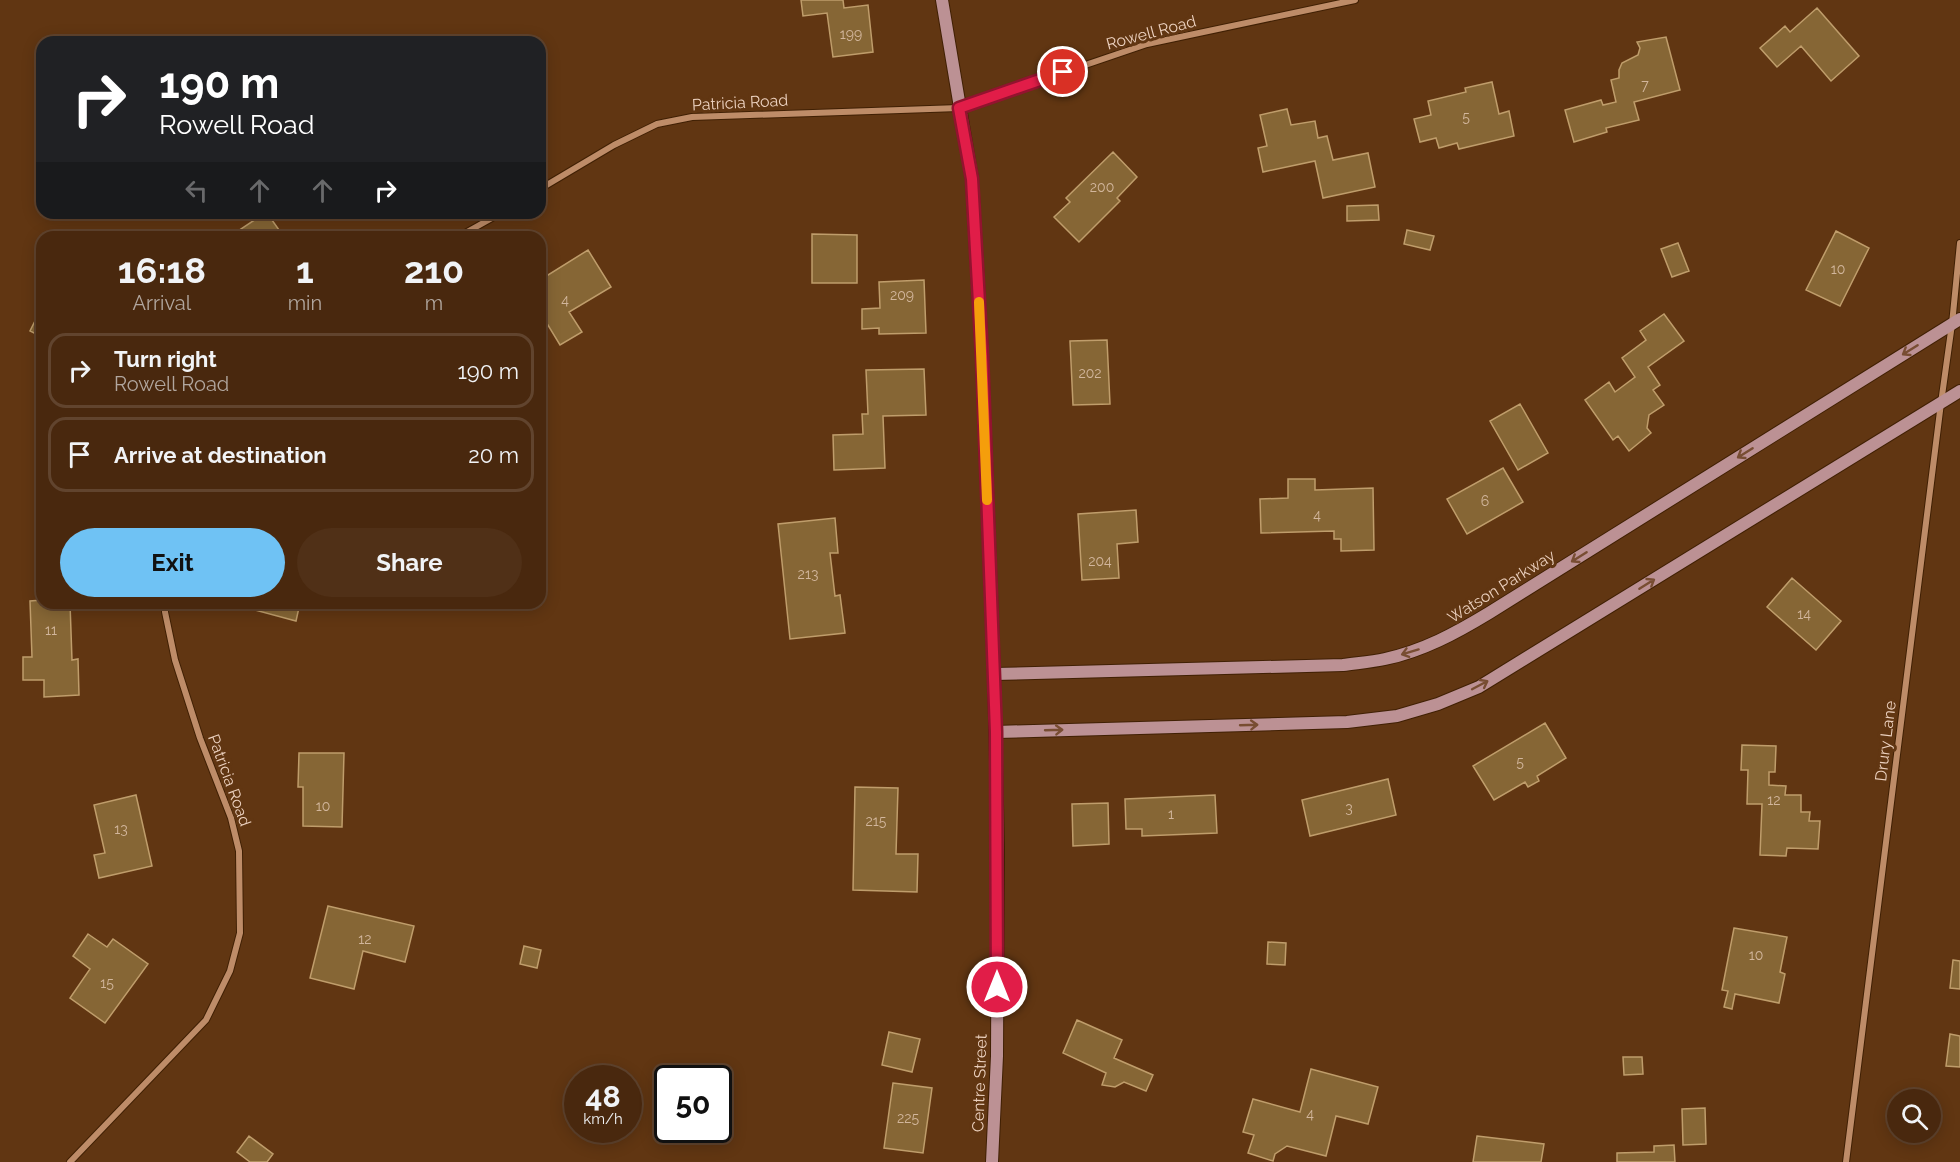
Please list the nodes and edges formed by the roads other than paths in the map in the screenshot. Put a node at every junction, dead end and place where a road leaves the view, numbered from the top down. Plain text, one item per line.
1 (942, 0) edge
2 (1355, 0) edge
3 (959, 108) junction
4 (546, 185) edge
5 (490, 219) edge
6 (469, 231) edge
7 (1960, 243) edge
8 (1956, 322) edge
9 (1960, 391) edge
10 (1941, 403) junction
11 (165, 609) edge
12 (994, 674) junction
13 (996, 732) junction
14 (70, 1162) edge
15 (992, 1162) edge
16 (1846, 1162) edge

1 - 3 main road, Centre Street
2 - 3 street, Rowell Road
3 - 4 street, Patricia Road
3 - 12 main road, Centre Street
5 - 6 street
7 - 8 street
8 - 10 street, Drury Lane
8 -> 12 main road, Watson Parkway
9 - 10 main road
13 -> 10 main road
10 - 16 street, Drury Lane
11 - 14 street, Patricia Road
12 - 13 main road, Centre Street
13 - 15 main road, Centre Street

